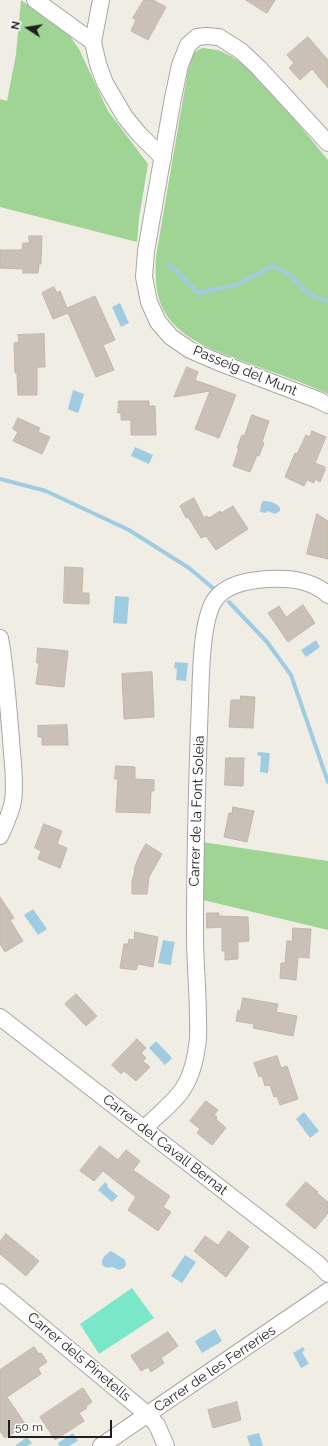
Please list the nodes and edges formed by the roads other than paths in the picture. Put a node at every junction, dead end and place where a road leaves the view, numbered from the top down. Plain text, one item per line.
1 (36, 0) edge
2 (101, 0) edge
3 (93, 42) junction
4 (328, 143) edge
5 (163, 158) junction
6 (328, 405) edge
7 (328, 595) edge
8 (0, 638) edge
9 (0, 836) edge
10 (0, 1017) edge
11 (144, 1129) junction
12 (328, 1274) edge
13 (0, 1292) edge
14 (328, 1292) edge
15 (148, 1415) junction
16 (101, 1446) edge
17 (166, 1446) edge

1 - 3 street
2 - 3 street
3 - 5 street
4 - 5 street, Passeig del Munt
5 - 6 street, Passeig del Munt
7 - 11 street, Carrer de la Font Soleia
8 - 9 street
10 - 11 street, Carrer del Cavall Bernat
11 - 12 street, Carrer del Cavall Bernat
13 - 15 street, Carrer dels Pinetells
14 - 15 street, Carrer de les Ferreries
15 - 16 street, Carrer de les Ferreries
15 - 17 street, Carrer dels Pinetells

